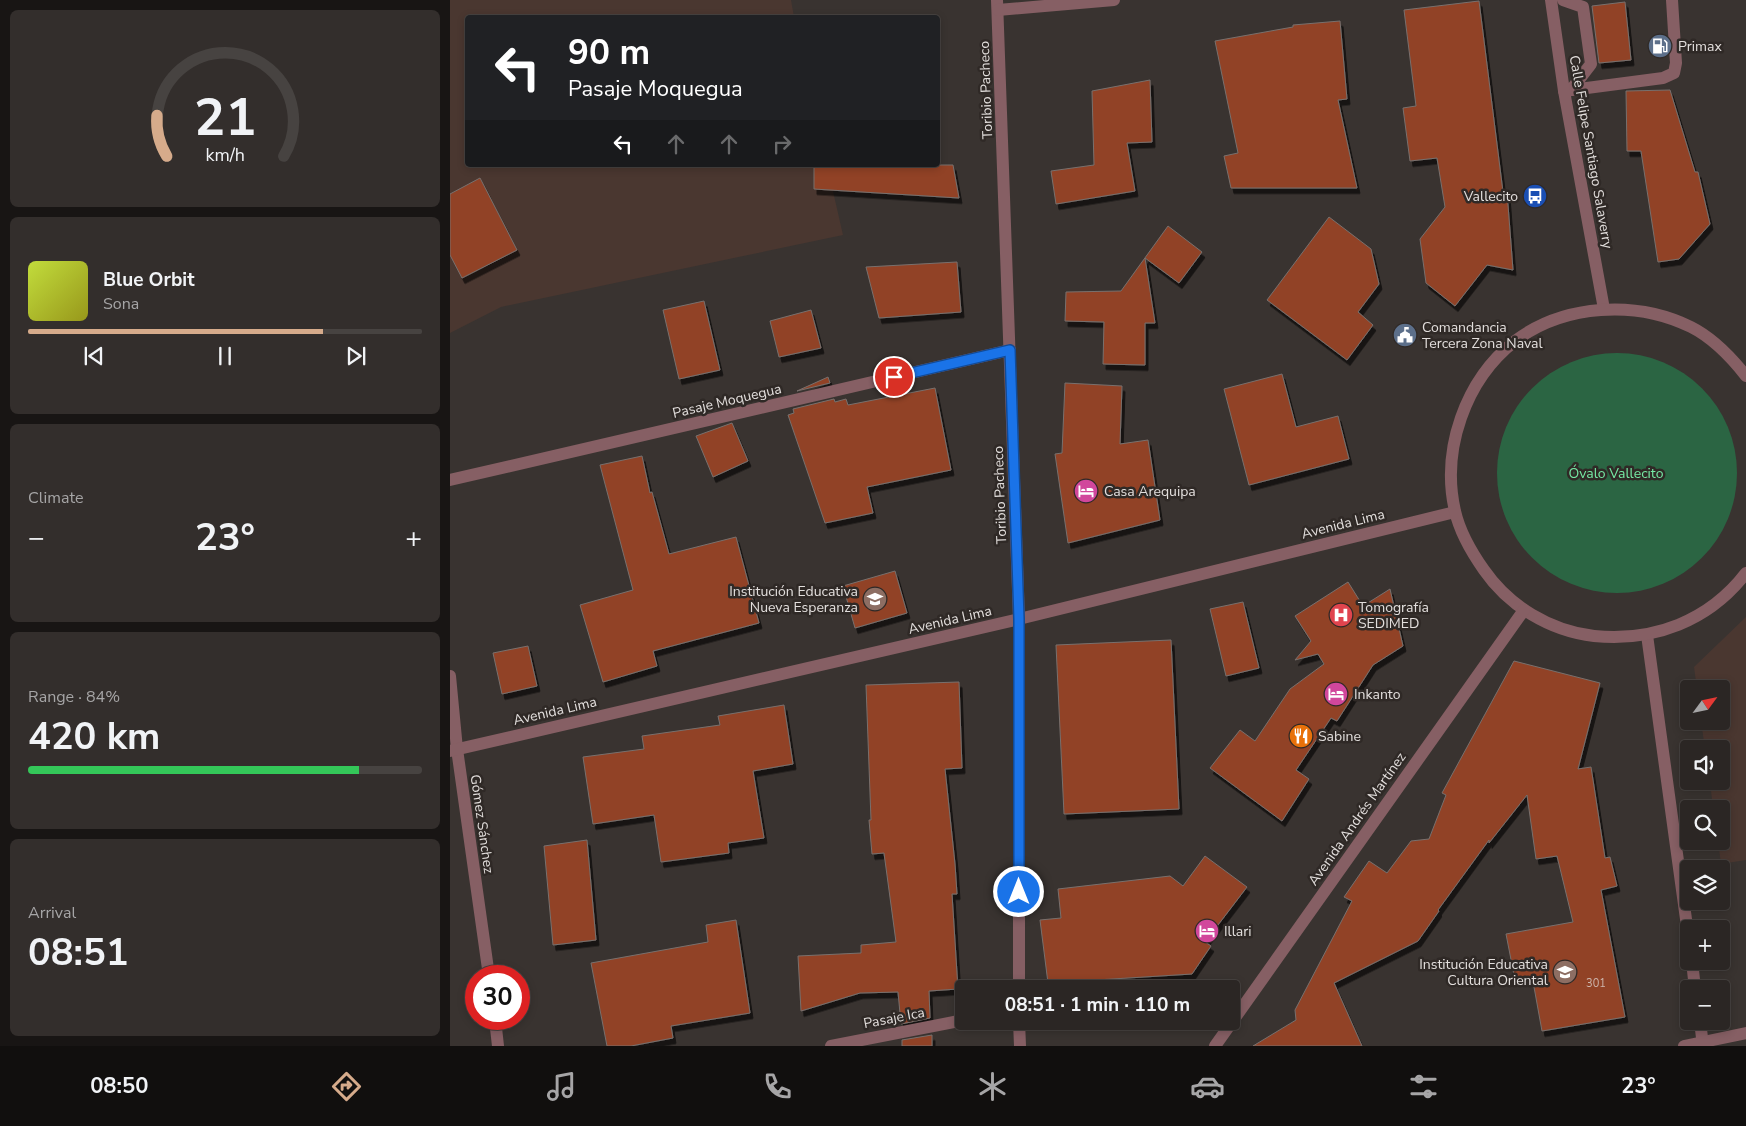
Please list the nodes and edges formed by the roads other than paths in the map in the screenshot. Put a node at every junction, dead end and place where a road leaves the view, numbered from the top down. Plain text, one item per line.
1 (1114, 0) edge
2 (1552, 0) edge
3 (1563, 0) edge
4 (1672, 0) edge
5 (1585, 3) edge
6 (998, 5) edge
7 (1568, 91) junction
8 (1604, 309) junction
9 (1010, 350) junction
10 (1746, 376) edge
11 (450, 480) edge
12 (1455, 512) junction
13 (1746, 572) edge
14 (1524, 610) junction
15 (1019, 619) junction
16 (1647, 636) junction
17 (450, 676) edge
18 (453, 750) edge
19 (1686, 920) edge
20 (487, 965) edge
21 (1019, 980) edge
22 (955, 1022) edge
23 (496, 1030) edge
24 (1019, 1030) edge
25 (1701, 1030) edge
26 (1746, 1033) edge
27 (1703, 1044) edge
28 (498, 1046) edge
29 (831, 1046) edge
30 (1020, 1046) edge
31 (1215, 1046) edge
32 (1684, 1046) edge

1 - 6 street
2 - 7 street, Calle Felipe Santiago Salaverry
3 - 5 street
4 - 7 street
5 - 7 street
6 - 9 street, Toribio Pacheco
7 - 8 street, Calle Felipe Santiago Salaverry
8 - 10 street
8 - 12 street
9 - 11 street, Pasaje Moquegua
9 - 15 street, Toribio Pacheco
12 - 14 street
12 - 15 street, Avenida Lima
13 - 16 street
14 - 16 street
14 - 31 street, Avenida Andrés Martínez
15 - 18 street, Avenida Lima
15 - 21 street, Toribio Pacheco
16 - 19 street
17 - 18 street, Gómez Sánchez
18 - 20 street, Gómez Sánchez
22 - 29 street, Pasaje Ica
23 - 28 street
24 - 30 street
25 - 27 street
26 - 27 street
27 - 32 street

